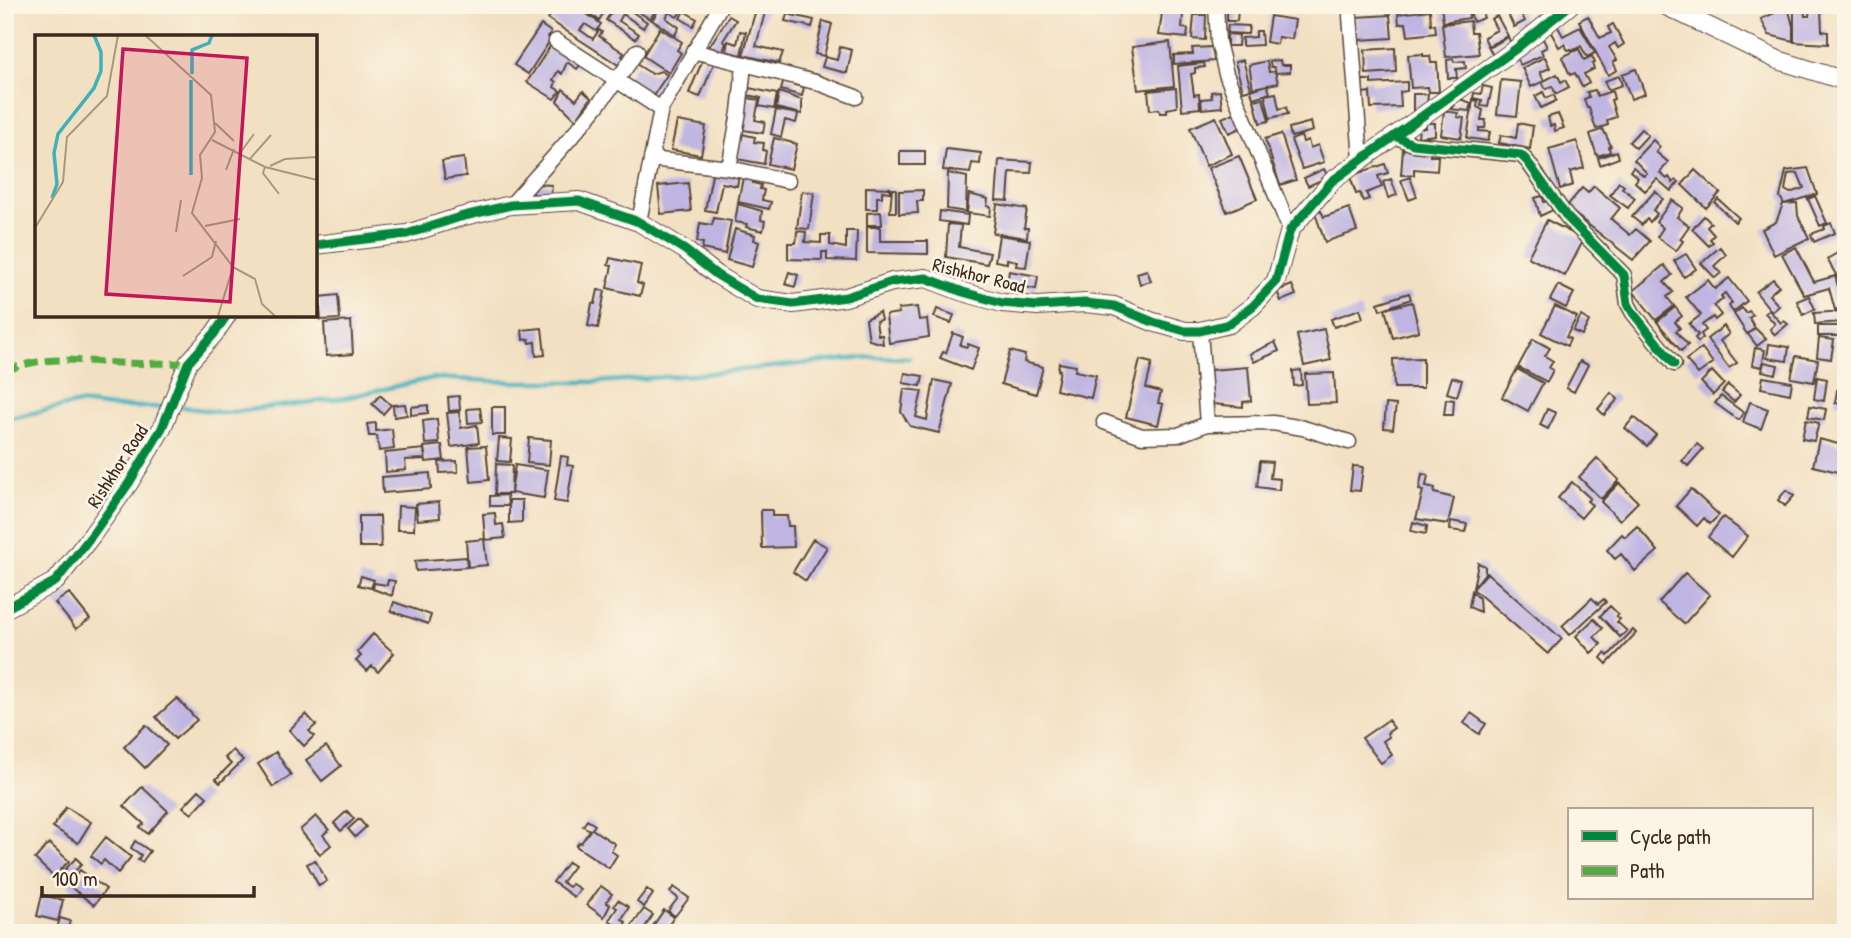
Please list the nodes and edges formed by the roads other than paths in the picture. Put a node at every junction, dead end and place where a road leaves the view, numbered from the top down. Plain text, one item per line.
1 (721, 5) edge
2 (1216, 5) edge
3 (1570, 5) edge
4 (1664, 5) edge
5 (1350, 16) dead end
6 (556, 41) dead end
7 (637, 51) dead end
8 (693, 51) junction
9 (744, 65) junction
10 (1846, 80) edge
11 (617, 81) junction
12 (856, 97) dead end
13 (661, 109) junction
14 (1397, 137) junction
15 (651, 159) junction
16 (1361, 160) junction
17 (729, 169) junction
18 (788, 181) dead end
19 (511, 205) junction
20 (639, 222) junction
21 (1290, 230) junction
22 (317, 245) edge
23 (226, 317) edge
24 (1200, 331) junction
25 (1674, 364) dead end
26 (1104, 422) dead end
27 (1207, 424) junction
28 (1349, 442) dead end
29 (5, 609) edge

1 - 8 street
2 - 21 street
3 - 14 street, Rishkhor Road
4 - 10 street
5 - 16 street
6 - 11 street
7 - 11 street
8 - 9 street
8 - 13 street
9 - 12 street
9 - 17 street
11 - 13 street
11 - 19 street
13 - 15 street
14 - 16 street, Rishkhor Road
14 - 25 street
15 - 17 street
15 - 20 street
16 - 21 street, Rishkhor Road
17 - 18 street
19 - 20 street, Rishkhor Road
19 - 22 street, Rishkhor Road
20 - 24 street, Rishkhor Road
21 - 24 street, Rishkhor Road
23 - 29 street, Rishkhor Road
24 - 27 street
26 - 27 street
27 - 28 street

